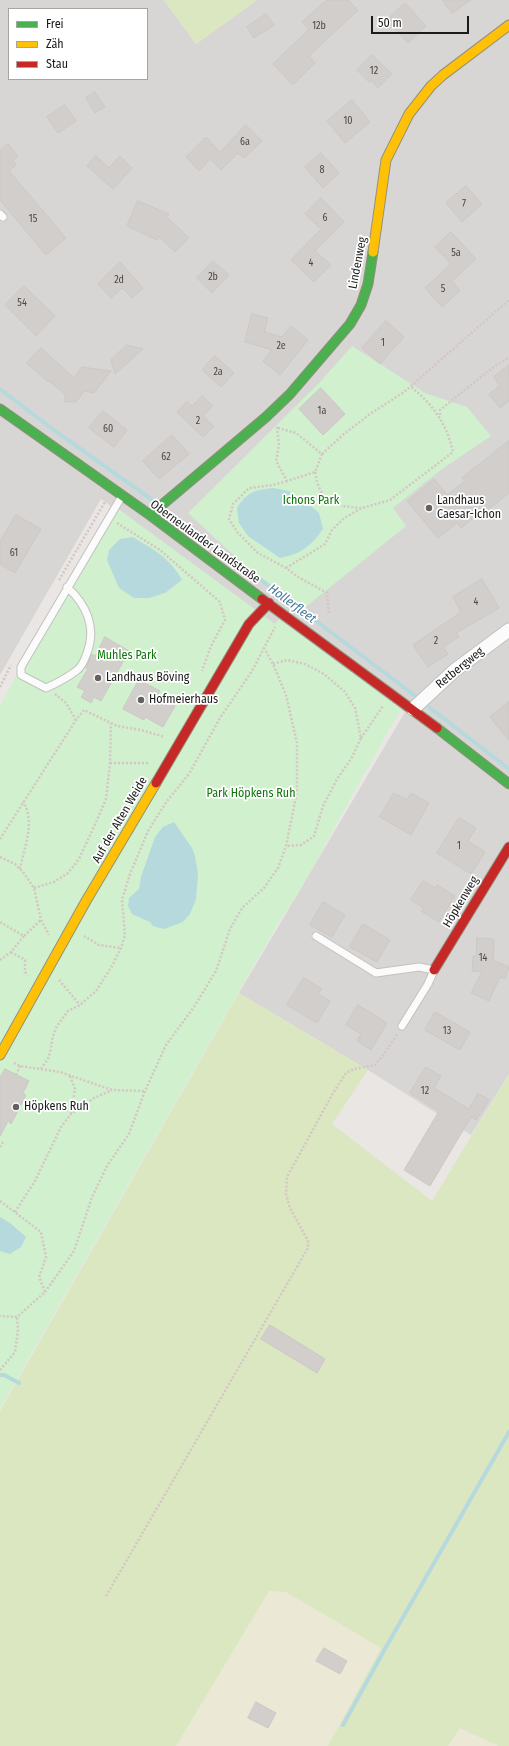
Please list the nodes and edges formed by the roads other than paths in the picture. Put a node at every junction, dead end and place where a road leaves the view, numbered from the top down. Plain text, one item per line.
1 (509, 25) edge
2 (0, 410) edge
3 (122, 496) junction
4 (150, 515) junction
5 (67, 587) junction
6 (269, 603) junction
7 (509, 630) edge
8 (413, 709) junction
9 (509, 784) edge
10 (509, 847) edge
11 (316, 936) dead end
12 (434, 970) junction
13 (402, 1026) road end
14 (3, 1058) edge

1 - 4 street, Lindenweg
2 - 3 street, Oberneulander Landstraße
3 - 4 street, Oberneulander Landstraße
3 - 5 lane
4 - 6 street, Oberneulander Landstraße
5 - 5 lane
6 - 8 street, Oberneulander Landstraße
6 - 14 street, Auf der Alten Weide
7 - 8 street, Retbergweg
8 - 9 street, Oberneulander Landstraße
10 - 12 street, Höpkenweg
11 - 12 lane
12 - 13 lane

